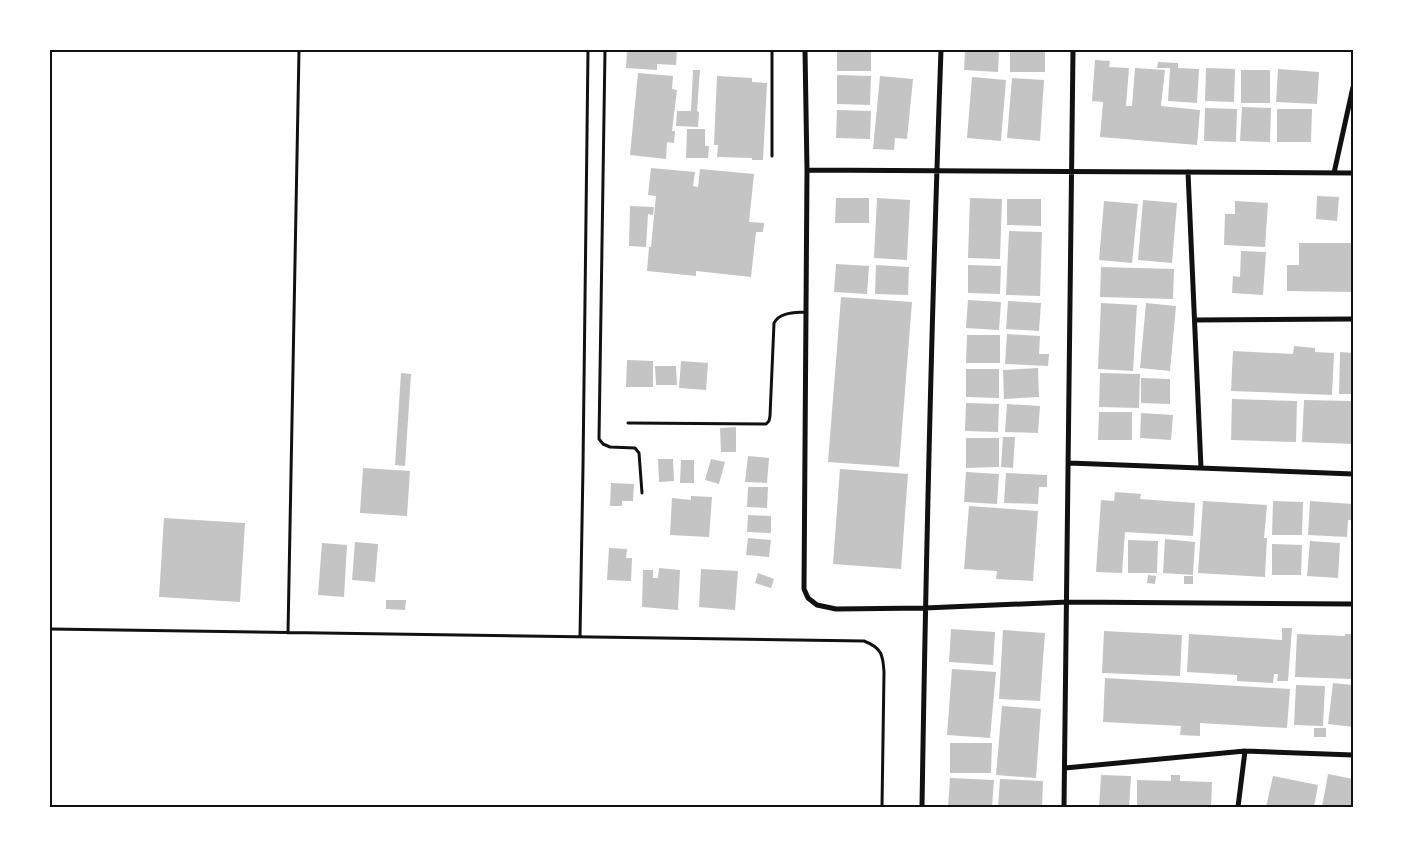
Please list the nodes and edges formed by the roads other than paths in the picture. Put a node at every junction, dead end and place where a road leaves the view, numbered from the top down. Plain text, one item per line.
1 (299, 50) edge
2 (588, 50) edge
3 (605, 50) edge
4 (772, 50) edge
5 (805, 50) edge
6 (941, 50) edge
7 (1073, 50) edge
8 (1353, 87) edge
9 (772, 156) dead end
10 (807, 170) junction
11 (936, 171) junction
12 (1071, 171) junction
13 (1188, 172) junction
14 (1334, 173) junction
15 (1353, 173) edge
16 (806, 312) junction
17 (1194, 320) junction
18 (1353, 320) edge
19 (628, 423) dead end
20 (1069, 463) junction
21 (1201, 468) junction
22 (1353, 474) edge
23 (642, 493) dead end
24 (1068, 602) junction
25 (1353, 604) edge
26 (925, 608) junction
27 (50, 629) edge
28 (288, 633) junction
29 (580, 637) junction
30 (1245, 751) junction
31 (1353, 756) edge
32 (1065, 768) junction
33 (882, 807) edge
34 (922, 807) edge
35 (1064, 807) edge
36 (1238, 807) edge

1 - 28 lane
2 - 29 lane
3 - 23 lane
4 - 9 lane
5 - 10 street
6 - 11 street
7 - 12 street
8 - 14 street
10 - 11 street
10 - 16 street
11 - 12 street
11 - 26 street
12 - 13 street
12 - 20 street
13 - 14 street
13 - 17 street
14 - 15 street
16 - 19 lane
16 - 26 street
17 - 18 street
17 - 21 street
20 - 21 street
20 - 24 street
21 - 22 street
24 - 25 street
24 - 26 street
24 - 32 street
26 - 34 street
27 - 28 lane
28 - 29 lane
29 - 33 lane
30 - 31 street
30 - 32 street
30 - 36 street
32 - 35 street

